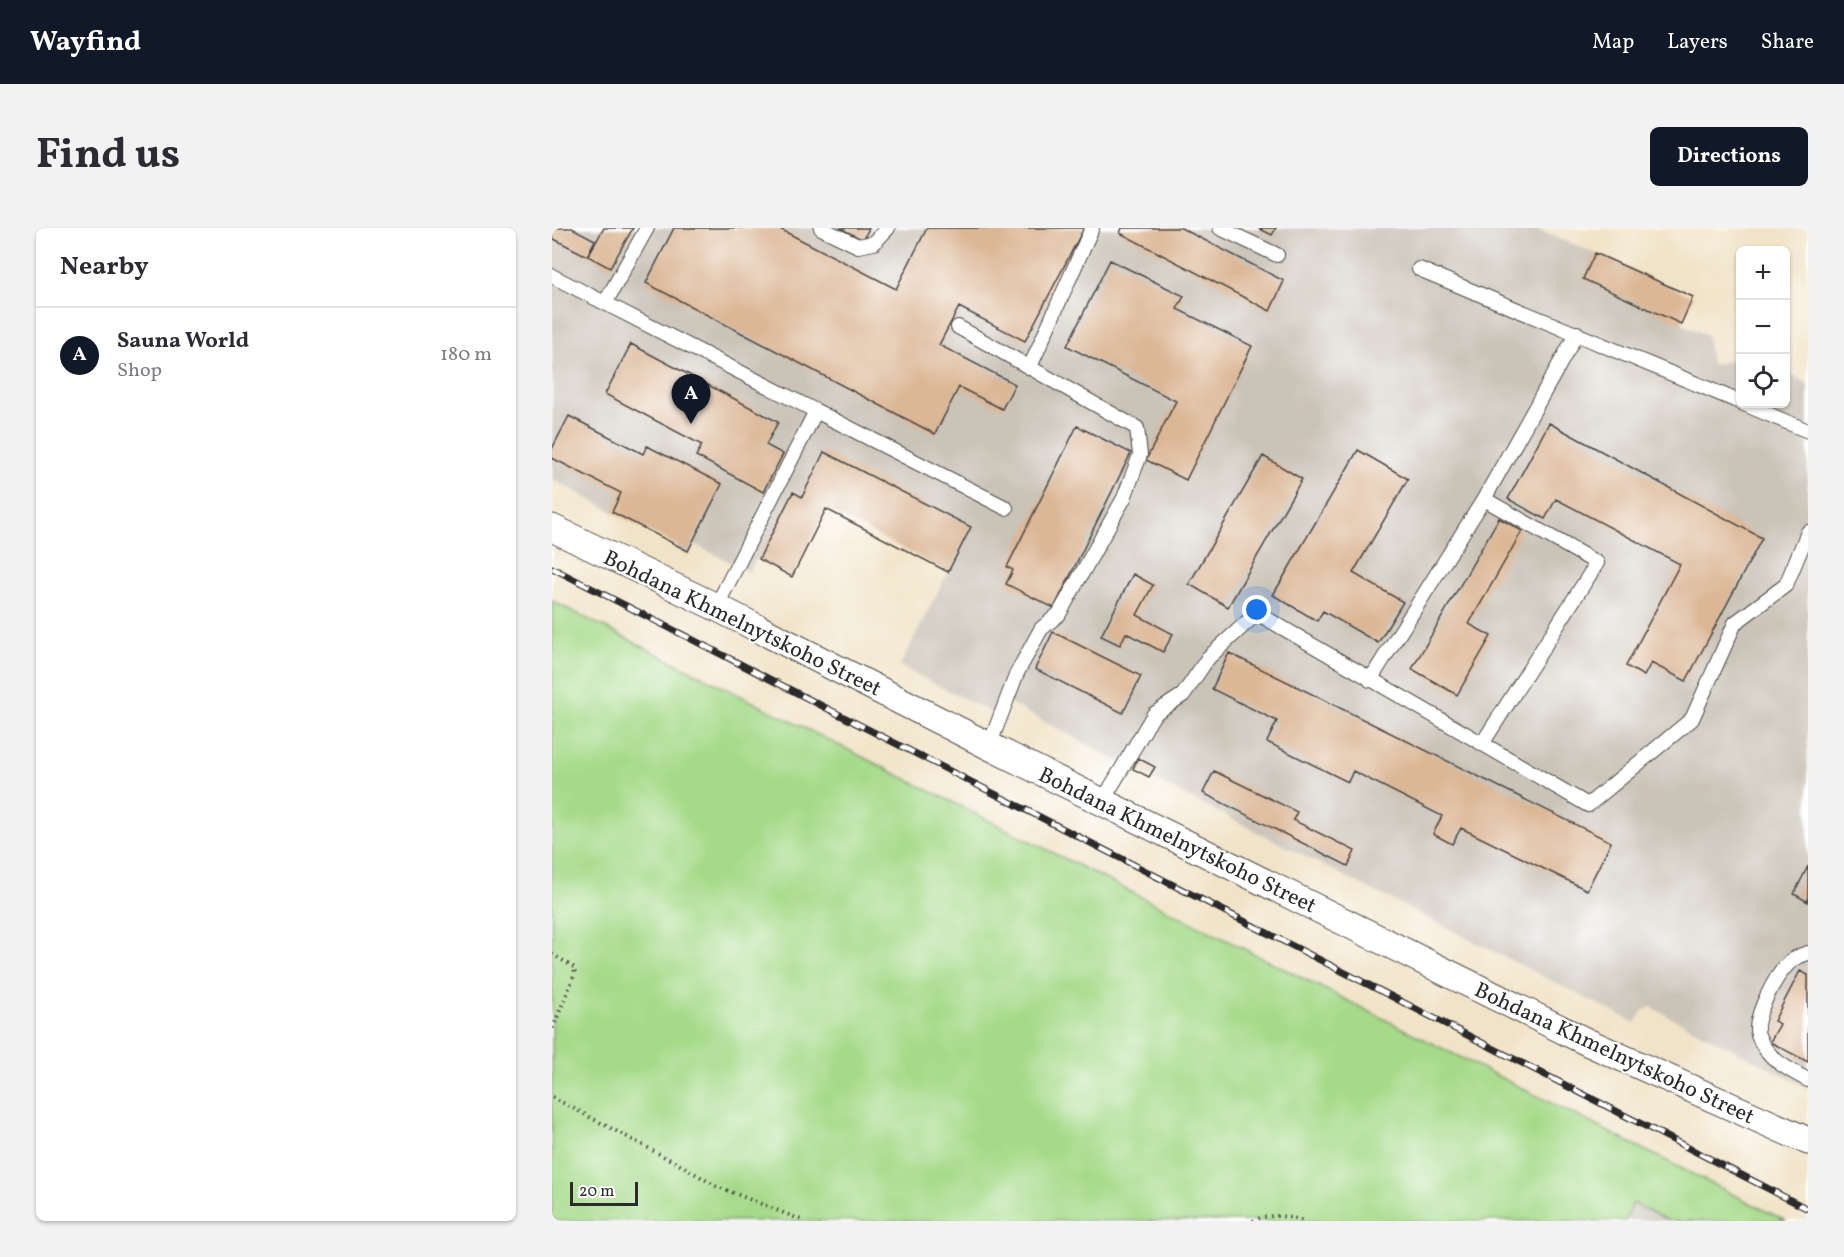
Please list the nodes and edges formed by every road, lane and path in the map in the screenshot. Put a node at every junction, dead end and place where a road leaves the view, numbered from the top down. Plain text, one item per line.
1 (647, 228) edge
2 (821, 228) edge
3 (888, 228) edge
4 (1092, 228) edge
5 (1220, 228) edge
6 (1277, 255) dead end
7 (1419, 269) dead end
8 (552, 276) edge
9 (605, 303) junction
10 (958, 327) dead end
11 (1577, 333) junction
12 (1030, 367) junction
13 (1736, 400) edge
14 (1754, 408) edge
15 (816, 411) junction
16 (1808, 431) edge
17 (1484, 499) junction
18 (1006, 508) dead end
19 (552, 528) edge
20 (1808, 531) edge
21 (716, 607) junction
22 (1370, 680) junction
23 (1482, 744) junction
24 (989, 746) junction
25 (1102, 802) junction
26 (1808, 953) edge
27 (552, 954) edge
28 (552, 1030) edge
29 (1808, 1080) edge
30 (552, 1097) edge
31 (1808, 1141) edge
32 (804, 1221) edge
33 (1253, 1221) edge
34 (1304, 1221) edge

1 - 9 lane
2 - 3 lane
4 - 12 lane
5 - 6 lane
7 - 11 lane
8 - 9 lane
9 - 15 lane
10 - 12 lane
11 - 13 lane
11 - 17 lane
12 - 24 lane
14 - 16 lane
15 - 18 lane
15 - 21 lane
17 - 22 lane
17 - 23 lane
19 - 21 street, Bohdana Khmelnytskoho Street
20 - 23 lane
21 - 24 street, Bohdana Khmelnytskoho Street
22 - 23 lane
22 - 25 lane
24 - 25 street, Bohdana Khmelnytskoho Street
25 - 31 street, Bohdana Khmelnytskoho Street
26 - 29 lane
27 - 28 path
30 - 32 path
33 - 34 path

